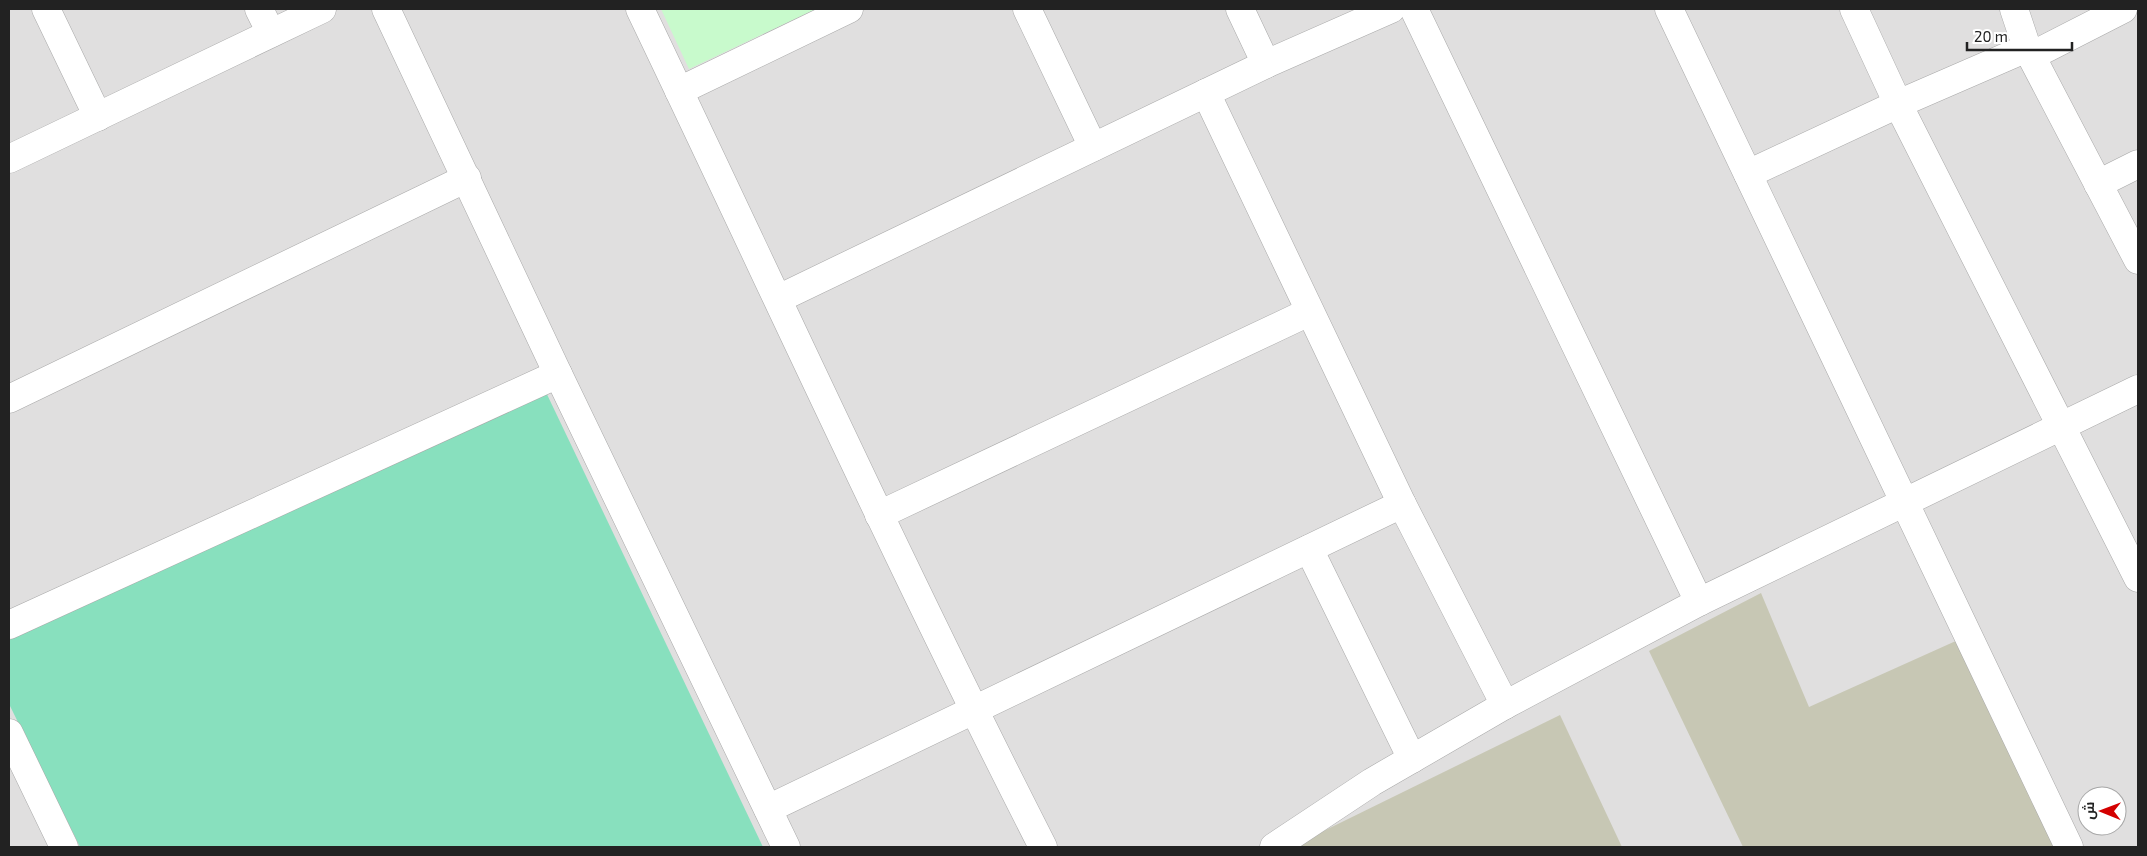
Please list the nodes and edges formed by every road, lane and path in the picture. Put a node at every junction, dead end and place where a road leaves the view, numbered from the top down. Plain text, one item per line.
1 (46, 9) edge
2 (259, 9) edge
3 (322, 9) edge
4 (386, 9) edge
5 (640, 9) edge
6 (849, 9) edge
7 (1027, 9) edge
8 (1240, 9) edge
9 (1391, 9) edge
10 (1414, 9) edge
11 (1669, 9) edge
12 (1854, 9) edge
13 (2014, 9) edge
14 (2123, 9) edge
15 (271, 33) junction
16 (2029, 52) junction
17 (1266, 64) junction
18 (679, 91) junction
19 (1206, 93) junction
20 (1898, 104) junction
21 (98, 117) junction
22 (1093, 147) junction
23 (9, 160) edge
24 (2138, 164) edge
25 (1748, 174) junction
26 (467, 178) junction
27 (2098, 184) junction
28 (2138, 260) edge
29 (778, 299) junction
30 (1309, 312) junction
31 (558, 374) junction
32 (2138, 389) edge
33 (9, 399) edge
34 (2063, 426) junction
35 (1905, 503) junction
36 (1402, 504) junction
37 (878, 514) junction
38 (1309, 549) junction
39 (2138, 578) edge
40 (1699, 602) junction
41 (9, 625) edge
42 (1505, 705) junction
43 (973, 710) junction
44 (9, 733) edge
45 (1412, 759) junction
46 (768, 809) junction
47 (64, 847) edge
48 (786, 847) edge
49 (1043, 847) edge
50 (1274, 847) edge
51 (2069, 847) edge

1 - 21 street
2 - 15 street
3 - 15 street
4 - 26 street
5 - 18 street
6 - 18 street
7 - 22 street
8 - 17 street
9 - 17 street
10 - 40 street
11 - 25 street
12 - 20 street
13 - 16 street
14 - 16 street
15 - 21 street
16 - 20 street
16 - 27 street
17 - 19 street
18 - 29 street
19 - 22 street
19 - 30 street
20 - 25 street
20 - 34 street
21 - 23 street
22 - 29 street
24 - 27 street
25 - 35 street
26 - 31 street
26 - 33 street
27 - 28 street
29 - 37 street
30 - 36 street
30 - 37 street
31 - 41 street
31 - 46 street
32 - 34 street
34 - 35 street
34 - 39 street
35 - 40 street
35 - 51 street
36 - 38 street
36 - 42 street
37 - 43 street
38 - 43 street
38 - 45 street
40 - 42 street
42 - 45 street
43 - 46 street
43 - 49 street
44 - 47 street
45 - 50 street
46 - 48 street

